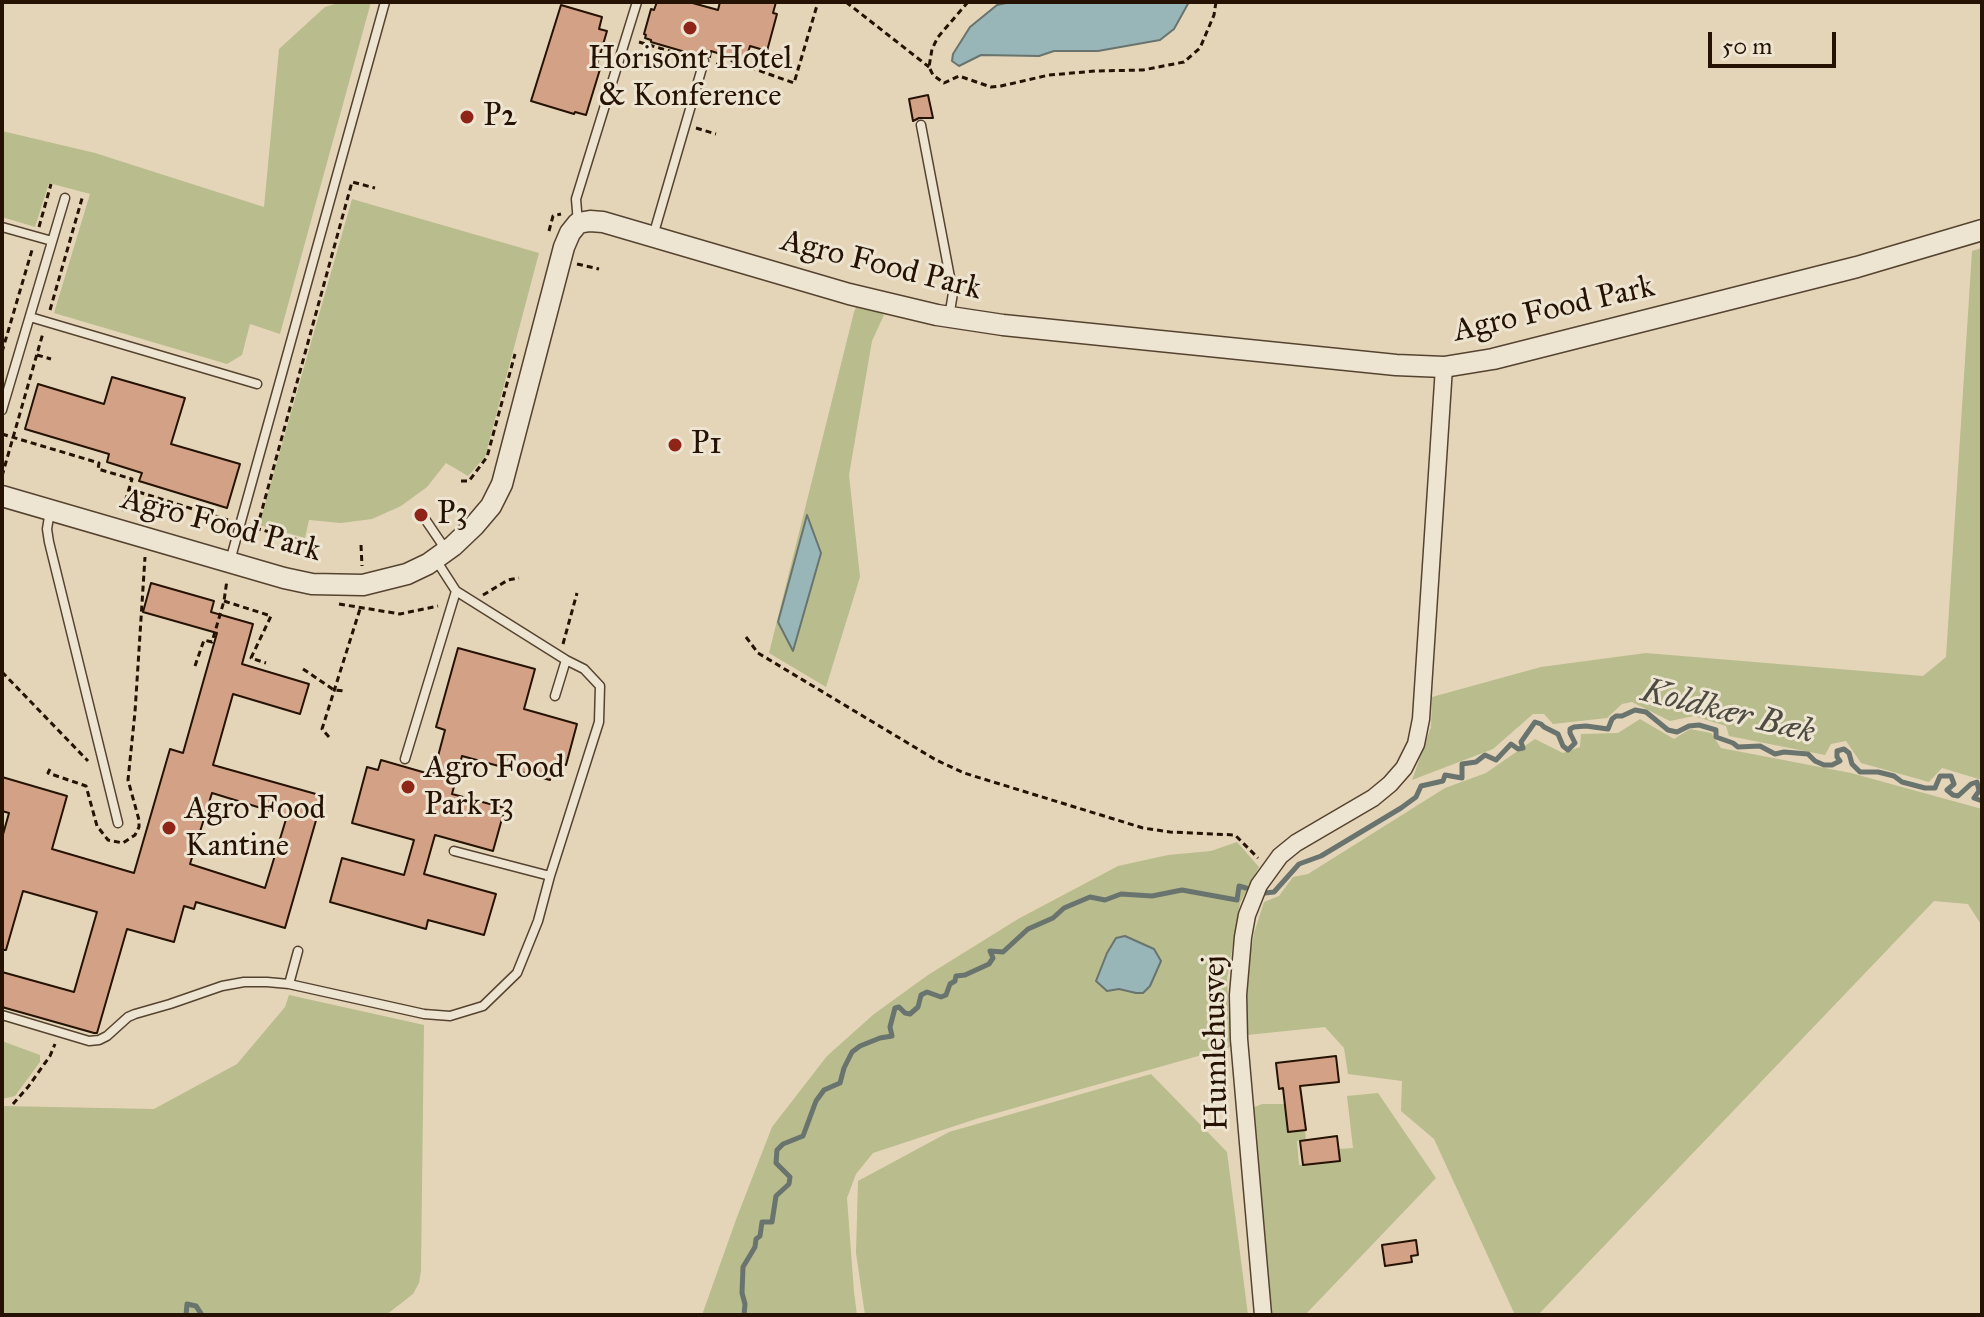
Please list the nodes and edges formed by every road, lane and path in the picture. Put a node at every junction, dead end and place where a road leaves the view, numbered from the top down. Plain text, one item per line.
1 (385, 2) edge
2 (637, 2) edge
3 (818, 2) edge
4 (846, 2) edge
5 (968, 2) edge
6 (1216, 2) edge
7 (625, 38) junction
8 (662, 49) junction
9 (658, 60) dead end
10 (704, 61) junction
11 (929, 67) junction
12 (685, 124) junction
13 (921, 125) dead end
14 (716, 134) dead end
15 (51, 184) dead end
16 (375, 188) dead end
17 (65, 198) dead end
18 (578, 223) junction
19 (2, 227) edge
20 (1982, 230) edge
21 (36, 237) junction
22 (653, 237) junction
23 (52, 241) junction
24 (30, 317) junction
25 (949, 317) junction
26 (2, 352) edge
27 (37, 355) dead end
28 (51, 359) dead end
29 (1444, 367) junction
30 (257, 384) dead end
31 (2, 410) edge
32 (2, 434) edge
33 (129, 489) junction
34 (2, 496) edge
35 (170, 502) dead end
36 (123, 509) dead end
37 (50, 510) junction
38 (425, 519) dead end
39 (257, 528) dead end
40 (149, 539) junction
41 (441, 555) junction
42 (230, 562) junction
43 (519, 578) dead end
44 (363, 585) junction
45 (456, 591) junction
46 (577, 593) dead end
47 (331, 602) dead end
48 (472, 602) junction
49 (452, 604) junction
50 (360, 607) junction
51 (746, 637) dead end
52 (350, 642) junction
53 (356, 644) dead end
54 (563, 658) junction
55 (266, 663) dead end
56 (195, 666) dead end
57 (303, 669) dead end
58 (2, 672) edge
59 (334, 690) junction
60 (344, 691) dead end
61 (555, 696) dead end
62 (329, 737) dead end
63 (405, 759) dead end
64 (95, 768) dead end
65 (50, 769) dead end
66 (90, 777) dead end
67 (86, 786) junction
68 (118, 823) dead end
69 (454, 851) dead end
70 (1270, 869) junction
71 (550, 876) junction
72 (298, 951) dead end
73 (289, 984) junction
74 (2, 1015) edge
75 (59, 1033) junction
76 (13, 1104) dead end
77 (1263, 1315) edge

1 - 42 lane
2 - 7 lane
3 - 10 path
4 - 11 path
5 - 11 path
6 - 11 path
7 - 8 path
7 - 18 lane
8 - 9 path
8 - 10 path
10 - 12 lane
12 - 14 path
12 - 22 lane
13 - 25 lane
15 - 21 path
16 - 39 path
17 - 23 lane
18 - 22 street, Agro Food Park
18 - 41 street, Agro Food Park
19 - 21 lane
20 - 29 street, Agro Food Park
21 - 23 lane
21 - 26 path
22 - 25 street, Agro Food Park
23 - 24 lane
24 - 30 lane
24 - 31 lane
25 - 29 street, Agro Food Park
27 - 28 path
29 - 70 street, Humlehusvej
32 - 33 path
33 - 35 path
33 - 36 path
34 - 37 street, Agro Food Park
37 - 40 street, Agro Food Park
37 - 68 lane
38 - 41 lane
40 - 42 street, Agro Food Park
40 - 67 path
41 - 44 street, Agro Food Park
41 - 45 lane
42 - 44 street, Agro Food Park
43 - 48 path
44 - 50 path
45 - 48 lane
45 - 49 lane
46 - 54 path
47 - 50 path
48 - 54 lane
49 - 50 path
49 - 63 lane
50 - 52 path
51 - 70 path
52 - 53 path
52 - 59 path
54 - 61 lane
54 - 71 lane
55 - 56 path
57 - 59 path
58 - 64 path
59 - 60 path
59 - 62 path
65 - 67 path
66 - 67 path
69 - 71 lane
70 - 77 street, Humlehusvej
71 - 73 lane
72 - 73 lane
73 - 75 lane
74 - 75 lane
75 - 76 path

